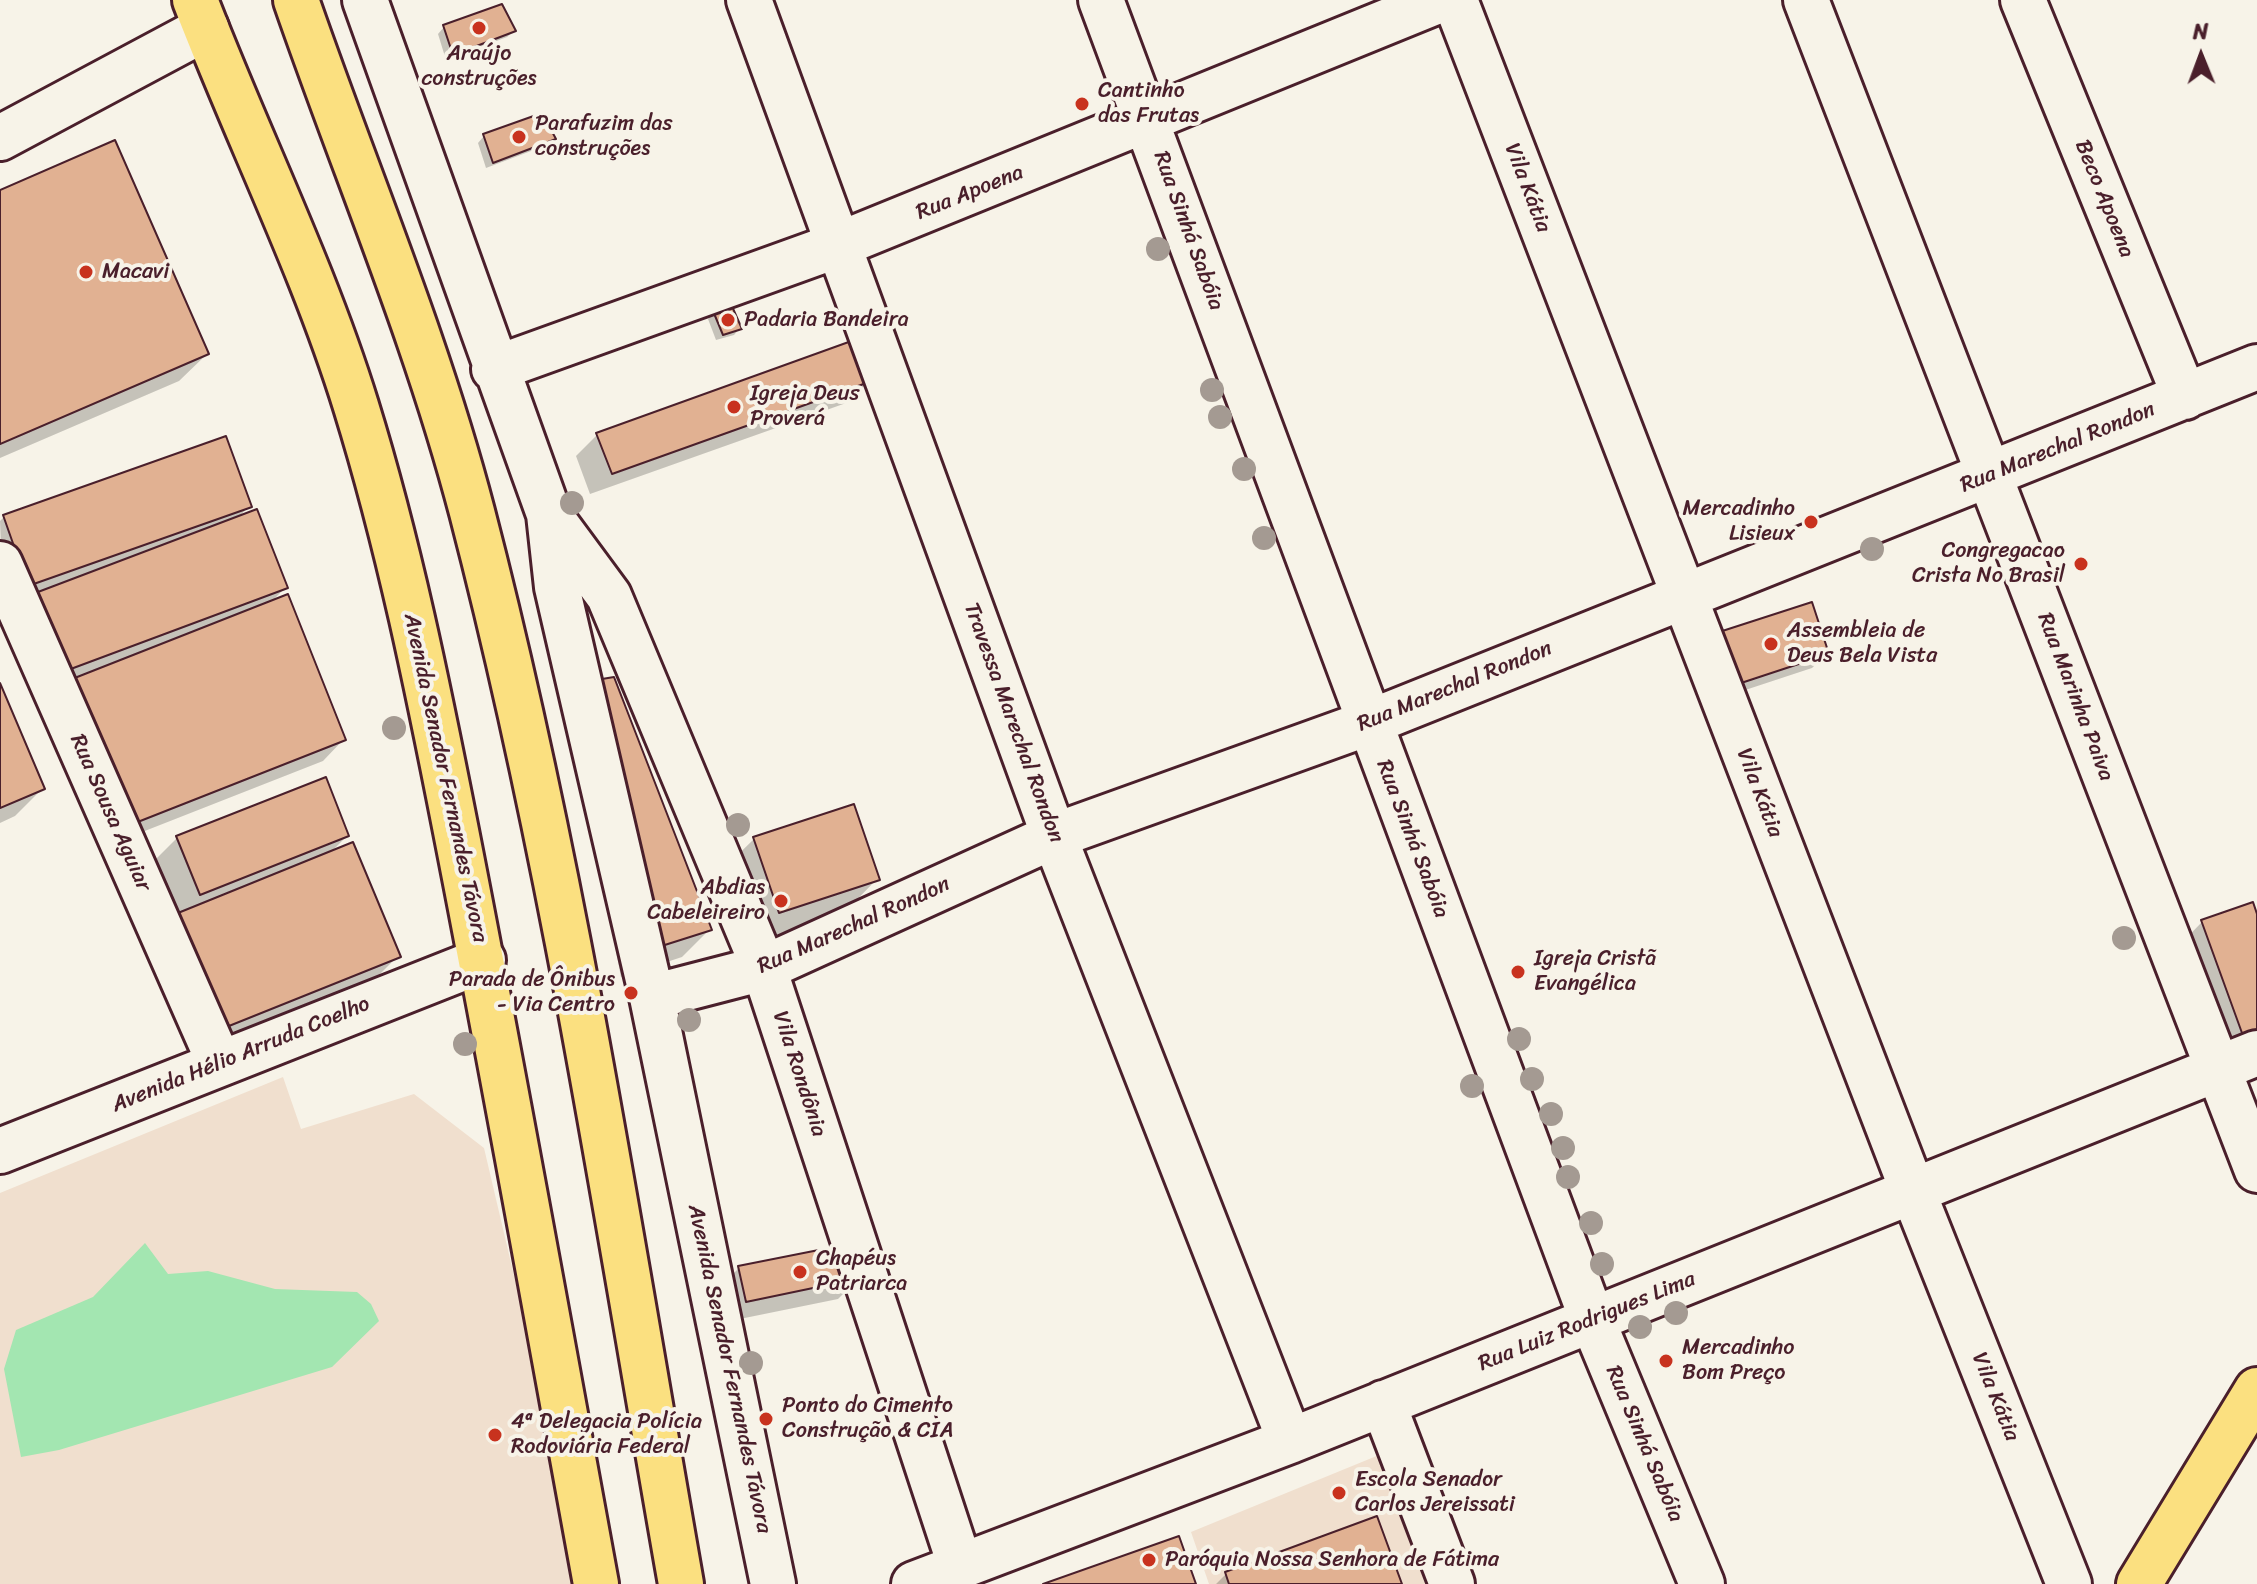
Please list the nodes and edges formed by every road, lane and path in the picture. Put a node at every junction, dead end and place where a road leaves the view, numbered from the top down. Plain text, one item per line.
1 (296, 0) edge
2 (365, 0) edge
3 (749, 0) edge
4 (1101, 0) edge
5 (1440, 0) edge
6 (1455, 0) edge
7 (1806, 0) edge
8 (2023, 0) edge
9 (200, 14) edge
10 (1148, 122) junction
11 (0, 138) edge
12 (838, 245) junction
13 (2257, 367) edge
14 (494, 369) junction
15 (2185, 397) junction
16 (1990, 477) junction
17 (549, 514) junction
18 (0, 564) edge
19 (1683, 596) junction
20 (1368, 723) junction
21 (1054, 836) junction
22 (483, 960) junction
23 (764, 968) junction
24 (652, 997) junction
25 (219, 1062) junction
26 (2238, 1062) edge
27 (0, 1151) edge
28 (2257, 1170) edge
29 (1914, 1194) junction
30 (1592, 1319) junction
31 (2257, 1390) edge
32 (1383, 1403) junction
33 (1290, 1441) junction
34 (961, 1568) junction
35 (596, 1584) edge
36 (681, 1584) edge
37 (773, 1584) edge
38 (914, 1584) edge
39 (1452, 1584) edge
40 (1702, 1584) edge
41 (2069, 1584) edge
42 (2139, 1584) edge

1 - 36 main road
2 - 14 street, Avenida Senador Fernandes Távora
3 - 12 street, Travessa Marechal Rondon
4 - 10 street, Rua Sinhá Sabóia
5 - 10 street, Rua Apoena
6 - 19 street, Vila Kátia
7 - 16 street, Rua Marinha Paiva
8 - 15 street, Beco Apoena
9 - 11 street
9 - 22 main road, Avenida Senador Fernandes Távora
10 - 12 street, Rua Apoena
10 - 20 street, Rua Sinhá Sabóia
12 - 14 street, Rua Apoena
12 - 21 street, Travessa Marechal Rondon
13 - 15 street, Rua Marechal Rondon
14 - 17 street, Avenida Senador Fernandes Távora
15 - 16 street, Rua Marechal Rondon
16 - 19 street, Rua Marechal Rondon
16 - 26 street, Rua Marinha Paiva
17 - 23 street, Vila Rondônia
17 - 24 street, Avenida Senador Fernandes Távora
18 - 25 street, Rua Sousa Aguiar
19 - 20 street, Rua Marechal Rondon
19 - 29 street, Vila Kátia
20 - 21 street, Rua Marechal Rondon
20 - 30 street, Rua Sinhá Sabóia
21 - 23 street, Rua Marechal Rondon
21 - 33 street, Travessa Marechal Rondon
22 - 25 street, Avenida Hélio Arruda Coelho
22 - 35 main road, Avenida Senador Fernandes Távora
23 - 24 street, Rua Marechal Rondon
23 - 34 street, Vila Rondônia
24 - 37 street, Avenida Senador Fernandes Távora
25 - 27 street, Avenida Hélio Arruda Coelho
26 - 28 street, Rua Marinha Paiva
26 - 29 street, Rua Luiz Rodrigues Lima
29 - 30 street, Rua Luiz Rodrigues Lima
29 - 41 street, Vila Kátia
30 - 32 street, Rua Luiz Rodrigues Lima
30 - 40 street, Rua Sinhá Sabóia
31 - 42 main road
32 - 33 street, Rua Luiz Rodrigues Lima
32 - 39 street
33 - 34 street, Rua Luiz Rodrigues Lima
34 - 38 street, Rua Luiz Rodrigues Lima

